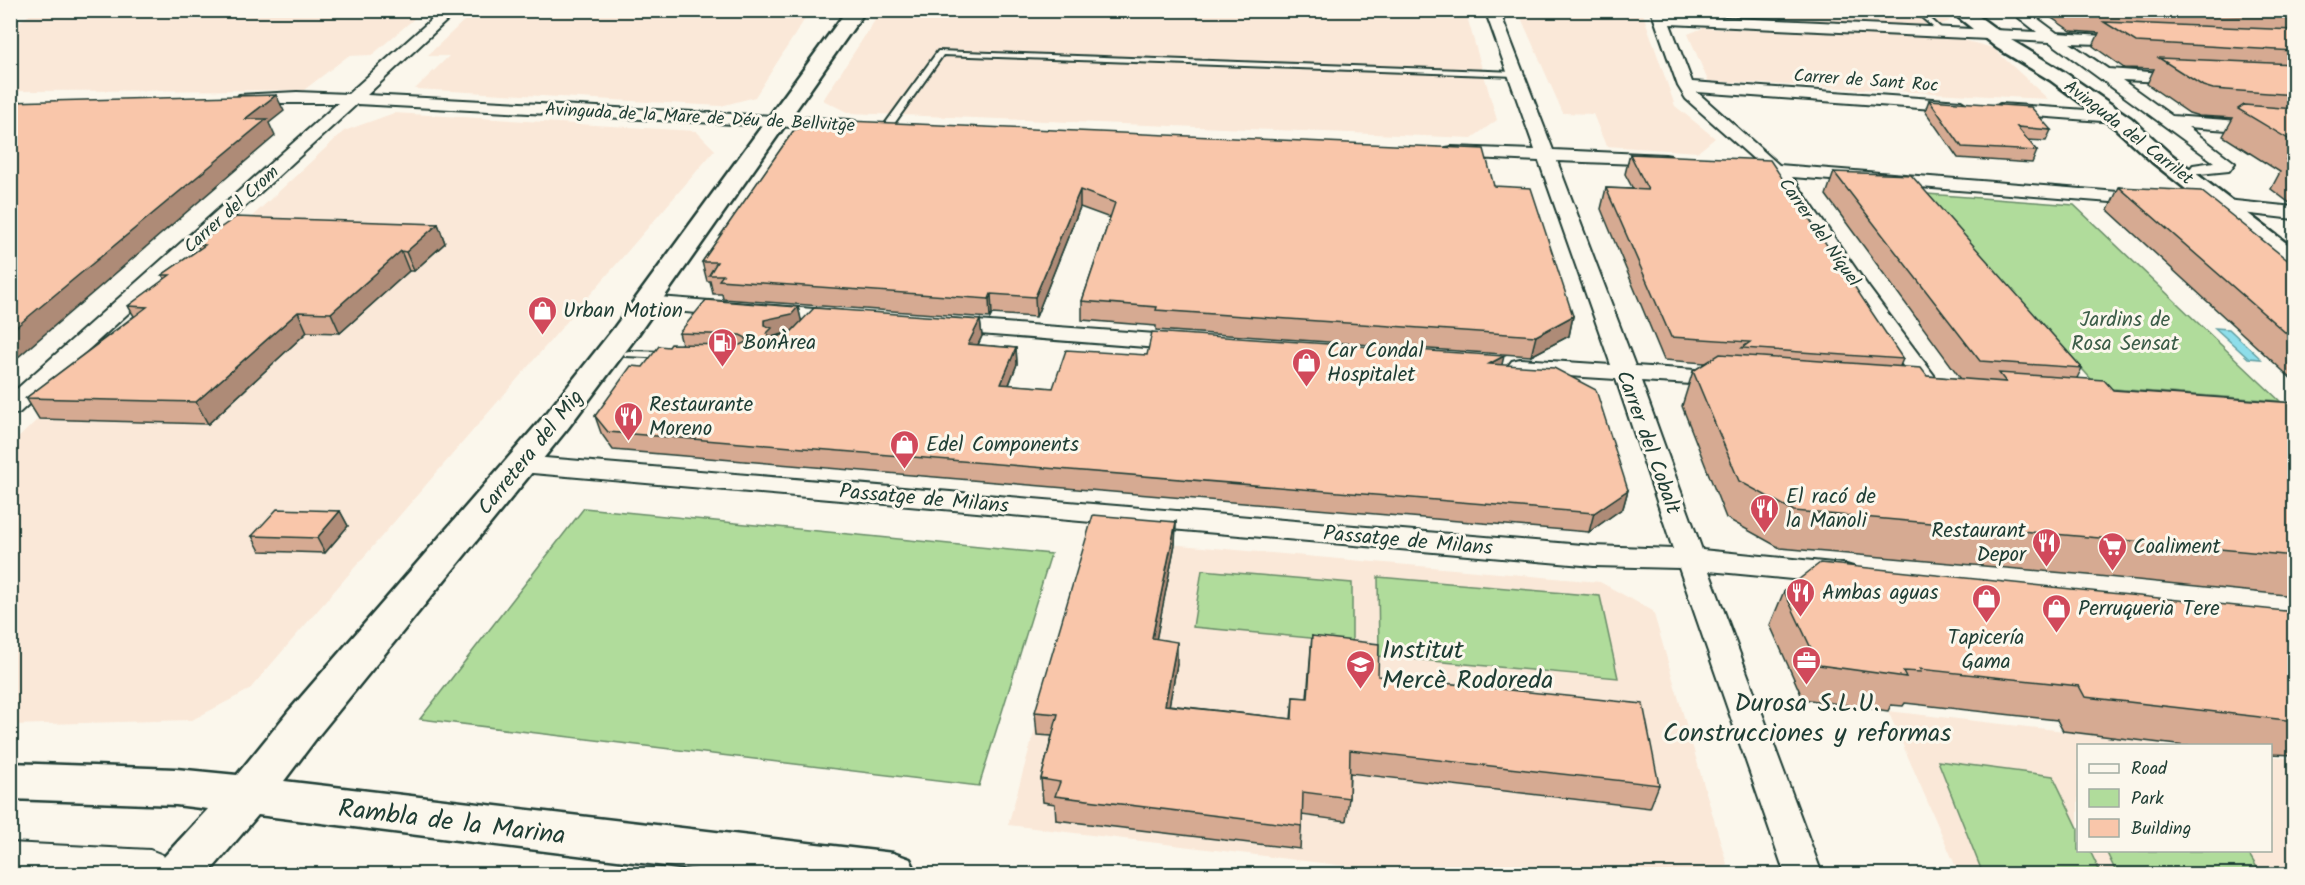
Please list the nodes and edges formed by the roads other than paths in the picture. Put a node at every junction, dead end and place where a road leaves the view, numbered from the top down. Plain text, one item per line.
1 (451, 10) edge
2 (857, 10) edge
3 (1492, 10) edge
4 (1916, 10) edge
5 (1958, 10) edge
6 (1985, 10) edge
7 (2016, 10) edge
8 (1660, 15) edge
9 (1941, 31) junction
10 (1990, 34) junction
11 (2020, 36) junction
12 (2053, 38) junction
13 (2139, 42) edge
14 (1516, 74) junction
15 (2105, 74) junction
16 (2204, 79) edge
17 (1686, 86) junction
18 (226, 99) edge
19 (352, 99) junction
20 (2115, 117) junction
21 (779, 121) junction
22 (2170, 121) junction
23 (888, 126) junction
24 (911, 127) edge
25 (2295, 130) edge
26 (1433, 151) edge
27 (1547, 156) junction
28 (1677, 161) edge
29 (1723, 164) edge
30 (2199, 169) junction
31 (1776, 170) junction
32 (2167, 200) edge
33 (2189, 202) edge
34 (2222, 205) junction
35 (2252, 209) junction
36 (2295, 213) edge
37 (2295, 240) edge
38 (2295, 262) edge
39 (646, 303) junction
40 (862, 320) edge
41 (922, 324) edge
42 (1208, 344) edge
43 (629, 354) dead end
44 (683, 355) edge
45 (1495, 364) edge
46 (1625, 373) junction
47 (1751, 381) edge
48 (1901, 392) edge
49 (10, 408) edge
50 (521, 464) junction
51 (1690, 559) junction
52 (1871, 577) edge
53 (10, 781) edge
54 (248, 795) junction
55 (10, 859) edge
56 (164, 870) edge
57 (893, 874) edge
58 (1804, 874) edge

1 - 19 street, Carrer del Crom
2 - 21 street, Carretera del Mig
3 - 14 street, Carrer del Cobalt
4 - 9 lane
5 - 10 street, Avinguda del Carrilet
6 - 11 street, Avinguda del Carrilet
7 - 12 street, Avinguda del Carrilet
8 - 9 street
8 - 17 street
9 - 10 street
10 - 11 street
10 - 20 street, Avinguda del Carrilet
11 - 12 street
11 - 30 street, Avinguda del Carrilet
12 - 13 street
12 - 15 street, Avinguda del Carrilet
14 - 23 lane
14 - 27 street, Carrer del Cobalt
15 - 16 street
15 - 22 street, Avinguda del Carrilet
17 - 20 street, Carrer de Sant Roc
17 - 31 street, Carrer del Níquel
18 - 19 street, Avinguda de la Mare de Déu de Bellvitge
19 - 21 street, Avinguda de la Mare de Déu de Bellvitge
19 - 49 street, Carrer del Crom
20 - 34 street, Avinguda del Carrilet
21 - 23 street, Avinguda de la Mare de Déu de Bellvitge
21 - 39 street, Carretera del Mig
22 - 25 street
22 - 30 street, Avinguda del Carrilet
23 - 24 street, Avinguda de la Mare de Déu de Bellvitge
26 - 27 street
27 - 28 street
27 - 46 street, Carrer del Cobalt
29 - 31 street
30 - 35 street, Avinguda del Carrilet
31 - 32 street
31 - 48 street, Carrer del Níquel
33 - 34 street
34 - 35 street
34 - 38 street, Avinguda del Carrilet
35 - 36 street
35 - 37 street, Avinguda del Carrilet
39 - 40 street
39 - 50 street, Carretera del Mig
41 - 42 street
43 - 44 lane
45 - 46 street
46 - 47 street
46 - 51 street, Carrer del Cobalt
50 - 51 street, Passatge de Milans
50 - 54 street, Carretera del Mig
51 - 52 street, Passatge de Milans
51 - 58 street, Carrer del Cobalt
53 - 54 street, Rambla de la Marina
54 - 56 street, Carretera del Mig
54 - 57 street, Rambla de la Marina
55 - 56 street

